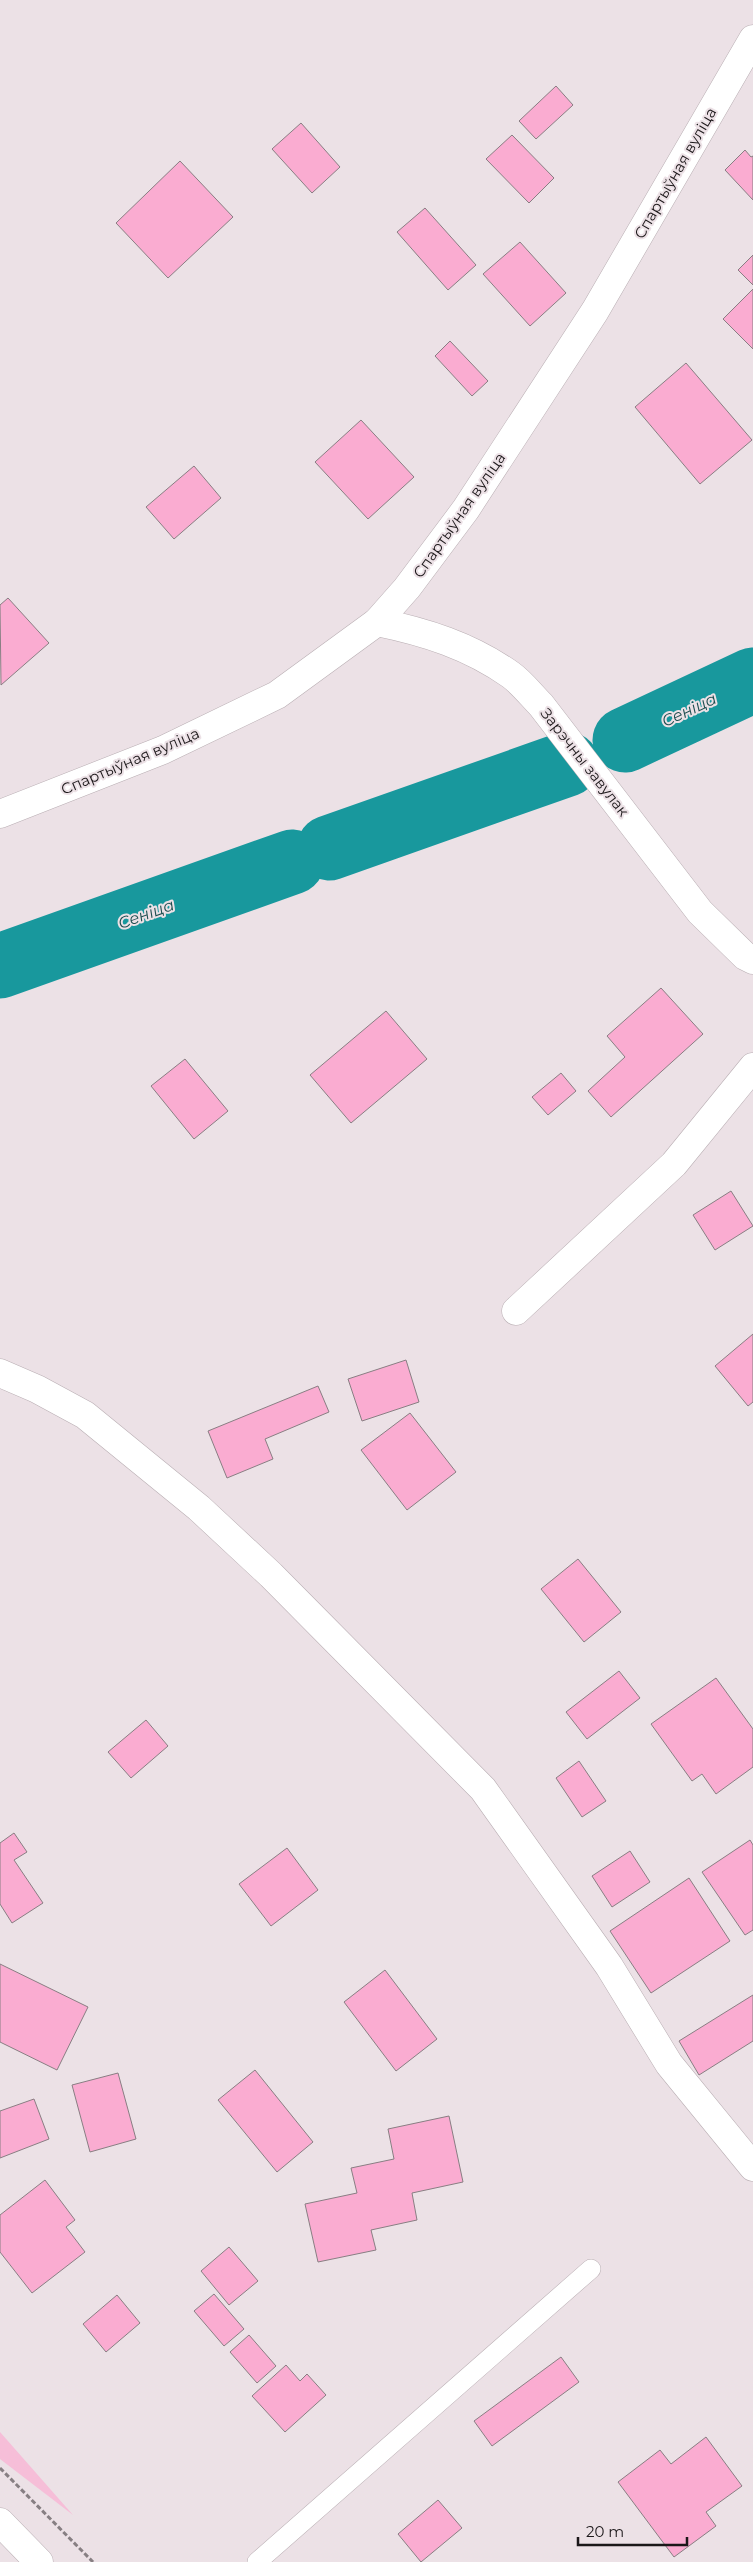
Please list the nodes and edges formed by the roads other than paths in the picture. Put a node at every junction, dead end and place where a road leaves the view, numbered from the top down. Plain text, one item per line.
1 (753, 38) edge
2 (377, 622) junction
3 (0, 814) edge
4 (753, 960) edge
5 (753, 1067) edge
6 (516, 1311) dead end
7 (0, 1373) edge
8 (753, 2166) edge
9 (591, 2269) dead end
10 (0, 2522) edge
11 (39, 2562) edge
12 (257, 2562) edge

1 - 2 main road, Спартыўная вуліца
2 - 3 main road, Спартыўная вуліца
2 - 4 main road, Зарэчны завулак
5 - 6 main road
7 - 8 main road
9 - 12 lane
10 - 11 main road

